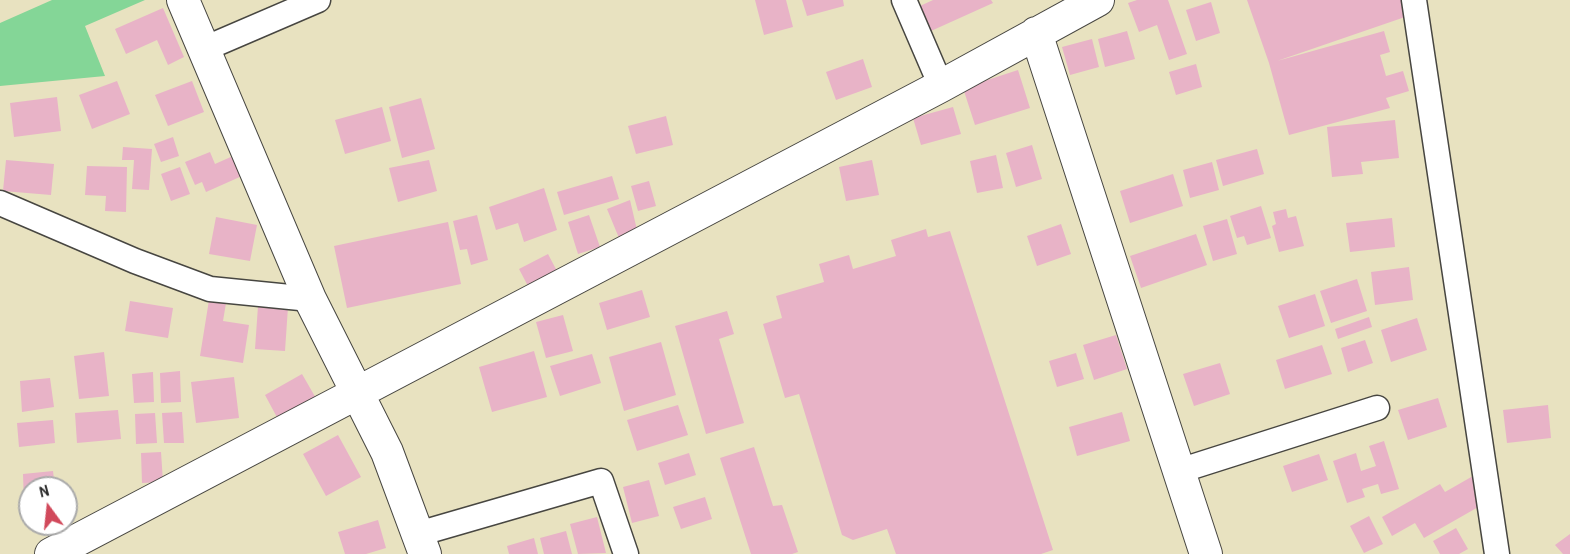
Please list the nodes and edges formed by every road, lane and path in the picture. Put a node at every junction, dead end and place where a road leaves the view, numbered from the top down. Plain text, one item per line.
1 (183, 0) edge
2 (318, 0) edge
3 (904, 0) edge
4 (1098, 0) edge
5 (1414, 0) edge
6 (1036, 33) junction
7 (204, 49) junction
8 (941, 86) junction
9 (0, 203) edge
10 (310, 299) junction
11 (356, 392) junction
12 (1377, 408) dead end
13 (1179, 471) junction
14 (421, 544) edge
15 (51, 554) edge
16 (626, 554) edge
17 (1206, 554) edge
18 (1497, 554) edge

1 - 7 street
2 - 7 street
3 - 8 street
4 - 6 street
5 - 18 street
6 - 8 street
6 - 13 street
7 - 10 street
8 - 11 street
9 - 10 street
10 - 11 street
11 - 14 street
11 - 15 street
12 - 13 street
13 - 17 street
14 - 16 street

